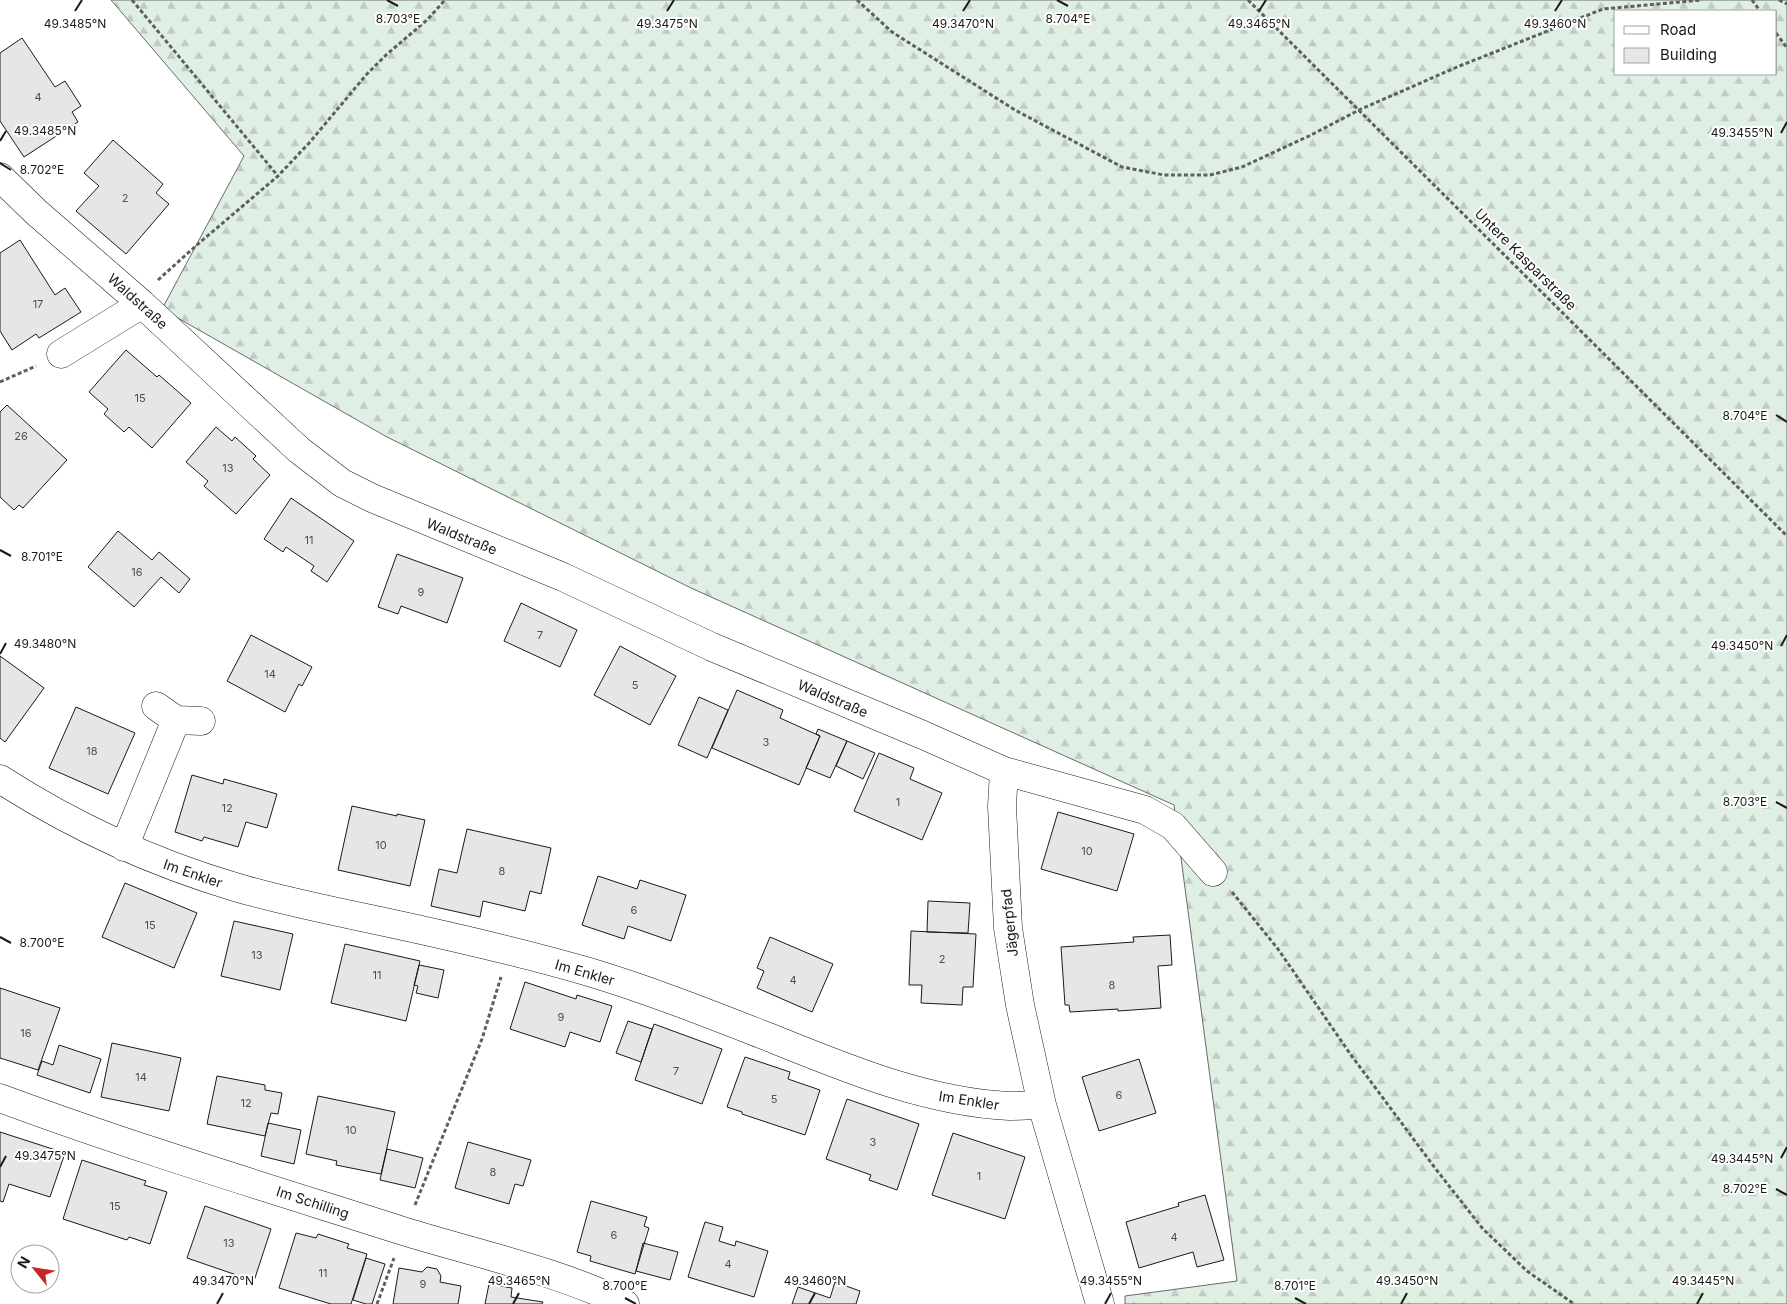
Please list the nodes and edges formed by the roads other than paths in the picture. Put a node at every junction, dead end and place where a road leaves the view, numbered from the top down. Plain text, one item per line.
1 (0, 177) edge
2 (142, 304) junction
3 (61, 354) dead end
4 (178, 716) dead end
5 (1004, 771) junction
6 (0, 779) edge
7 (124, 847) junction
8 (1213, 872) road end
9 (0, 1098) edge
10 (1042, 1105) junction
11 (626, 1304) edge
12 (1100, 1304) edge

1 - 2 street, Waldstraße
2 - 3 street
2 - 5 street, Waldstraße
4 - 7 street
5 - 8 street
5 - 10 street, Jägerpfad
6 - 7 street, Im Enkler
7 - 10 street, Im Enkler
9 - 11 street, Im Schilling
10 - 12 street, Jägerpfad

